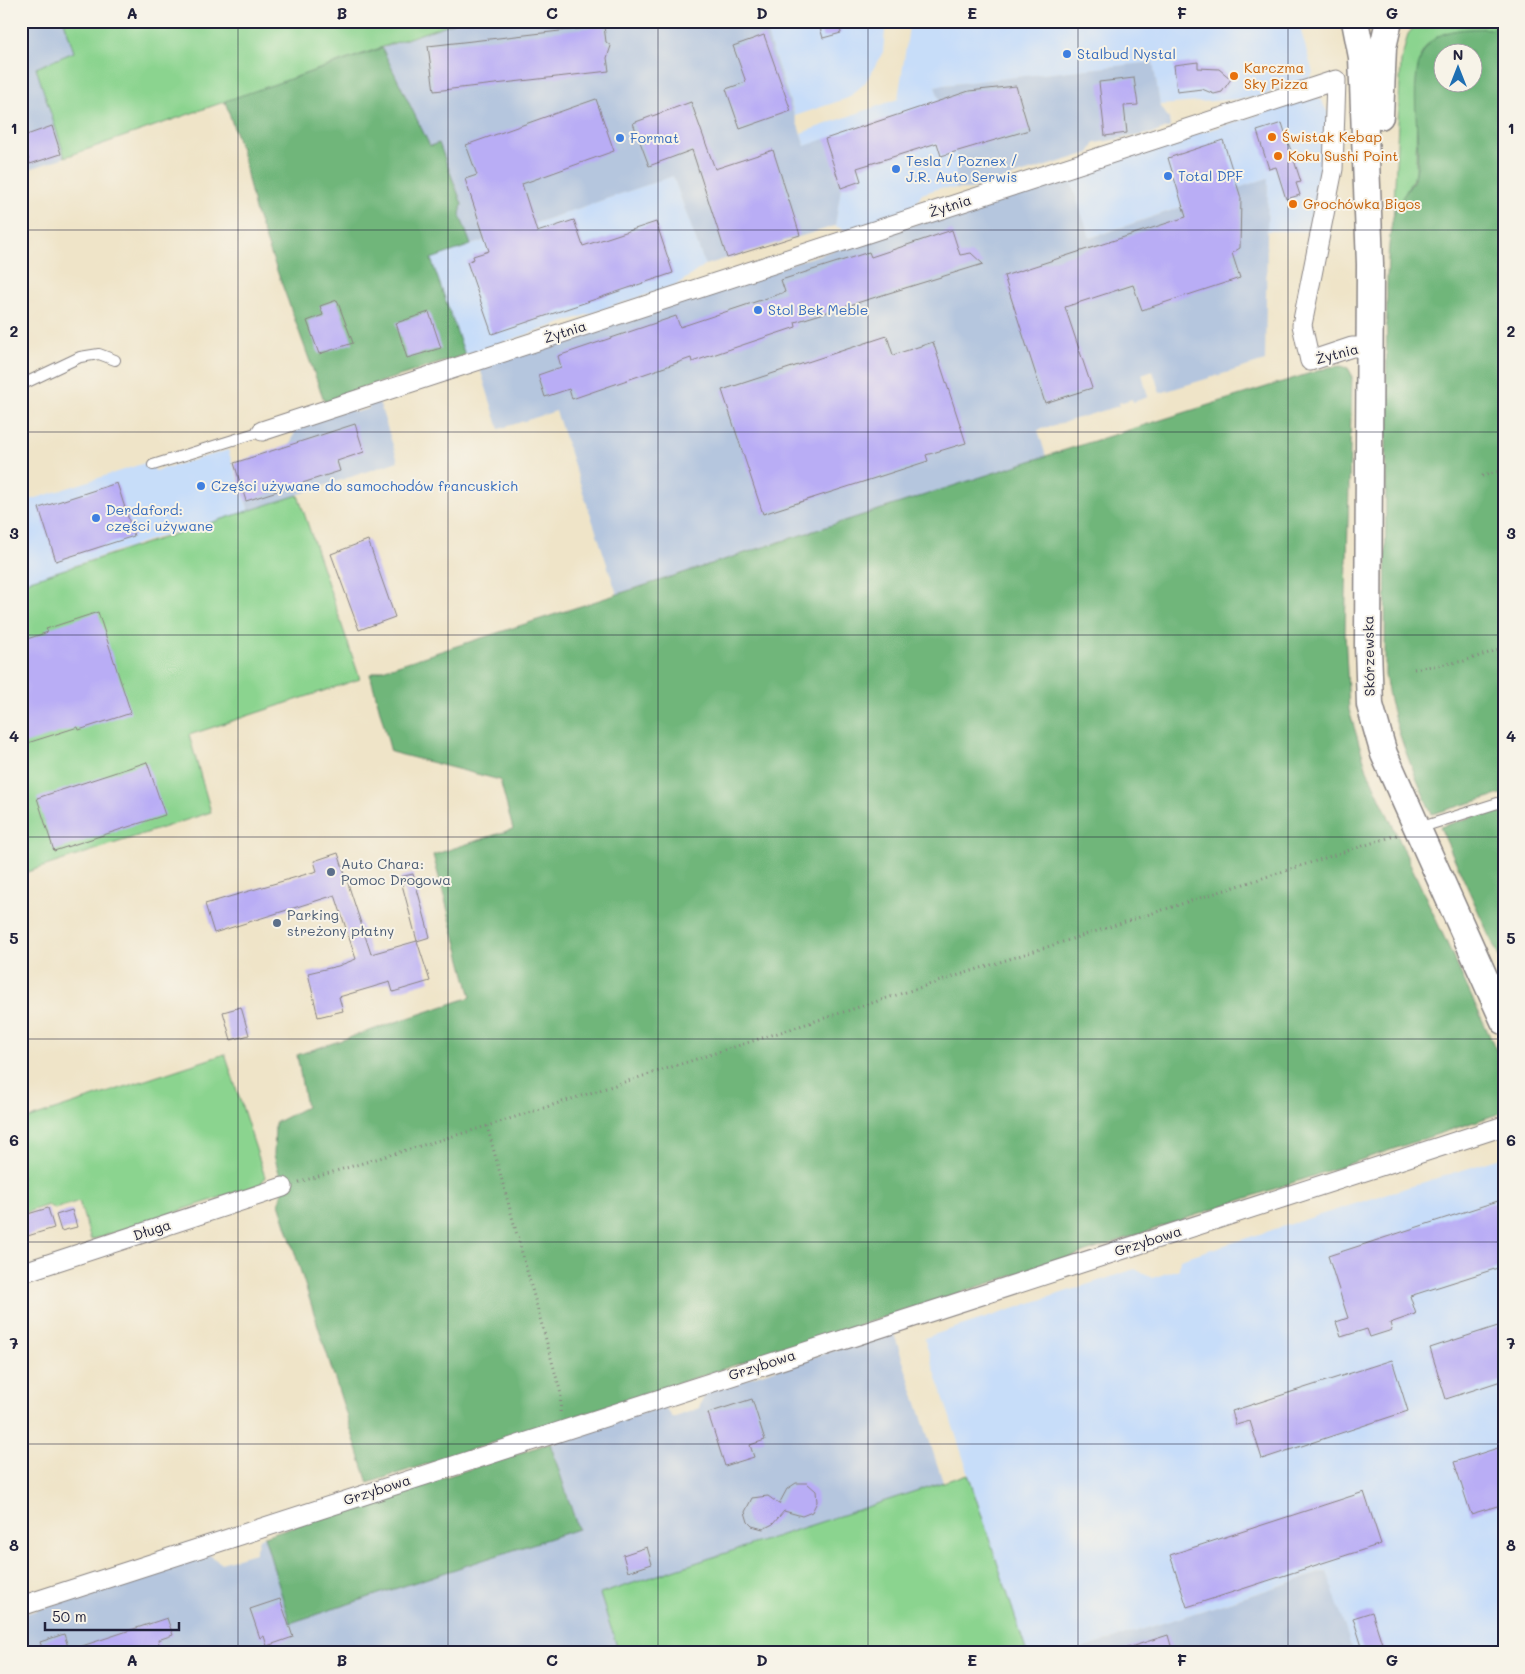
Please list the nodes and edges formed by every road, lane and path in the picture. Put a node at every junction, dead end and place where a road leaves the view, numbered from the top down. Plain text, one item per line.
1 (1355, 21) edge
2 (1389, 21) edge
3 (1349, 76) junction
4 (1370, 264) junction
5 (1370, 347) junction
6 (115, 360) dead end
7 (21, 385) edge
8 (262, 431) joint
9 (153, 465) dead end
10 (1504, 470) edge
11 (1482, 476) dead end
12 (1504, 648) edge
13 (1414, 669) dead end
14 (1504, 801) edge
15 (1416, 828) junction
16 (1504, 1021) edge
17 (487, 1126) junction
18 (1504, 1126) edge
19 (282, 1187) joint
20 (21, 1273) edge
21 (562, 1430) junction
22 (21, 1606) edge

1 - 3 street, Skórzewska
2 - 4 street, Skórzewska
3 - 4 street, Skórzewska
3 - 5 street, Żytnia
3 - 8 street, Żytnia
4 - 5 street, Skórzewska
5 - 15 street, Skórzewska
6 - 7 lane
8 - 9 lane
10 - 11 path
12 - 13 path
14 - 15 lane
15 - 16 street, Skórzewska
15 - 17 path
17 - 19 path
17 - 21 path
18 - 21 street, Grzybowa
19 - 20 street, Długa
21 - 22 street, Grzybowa

